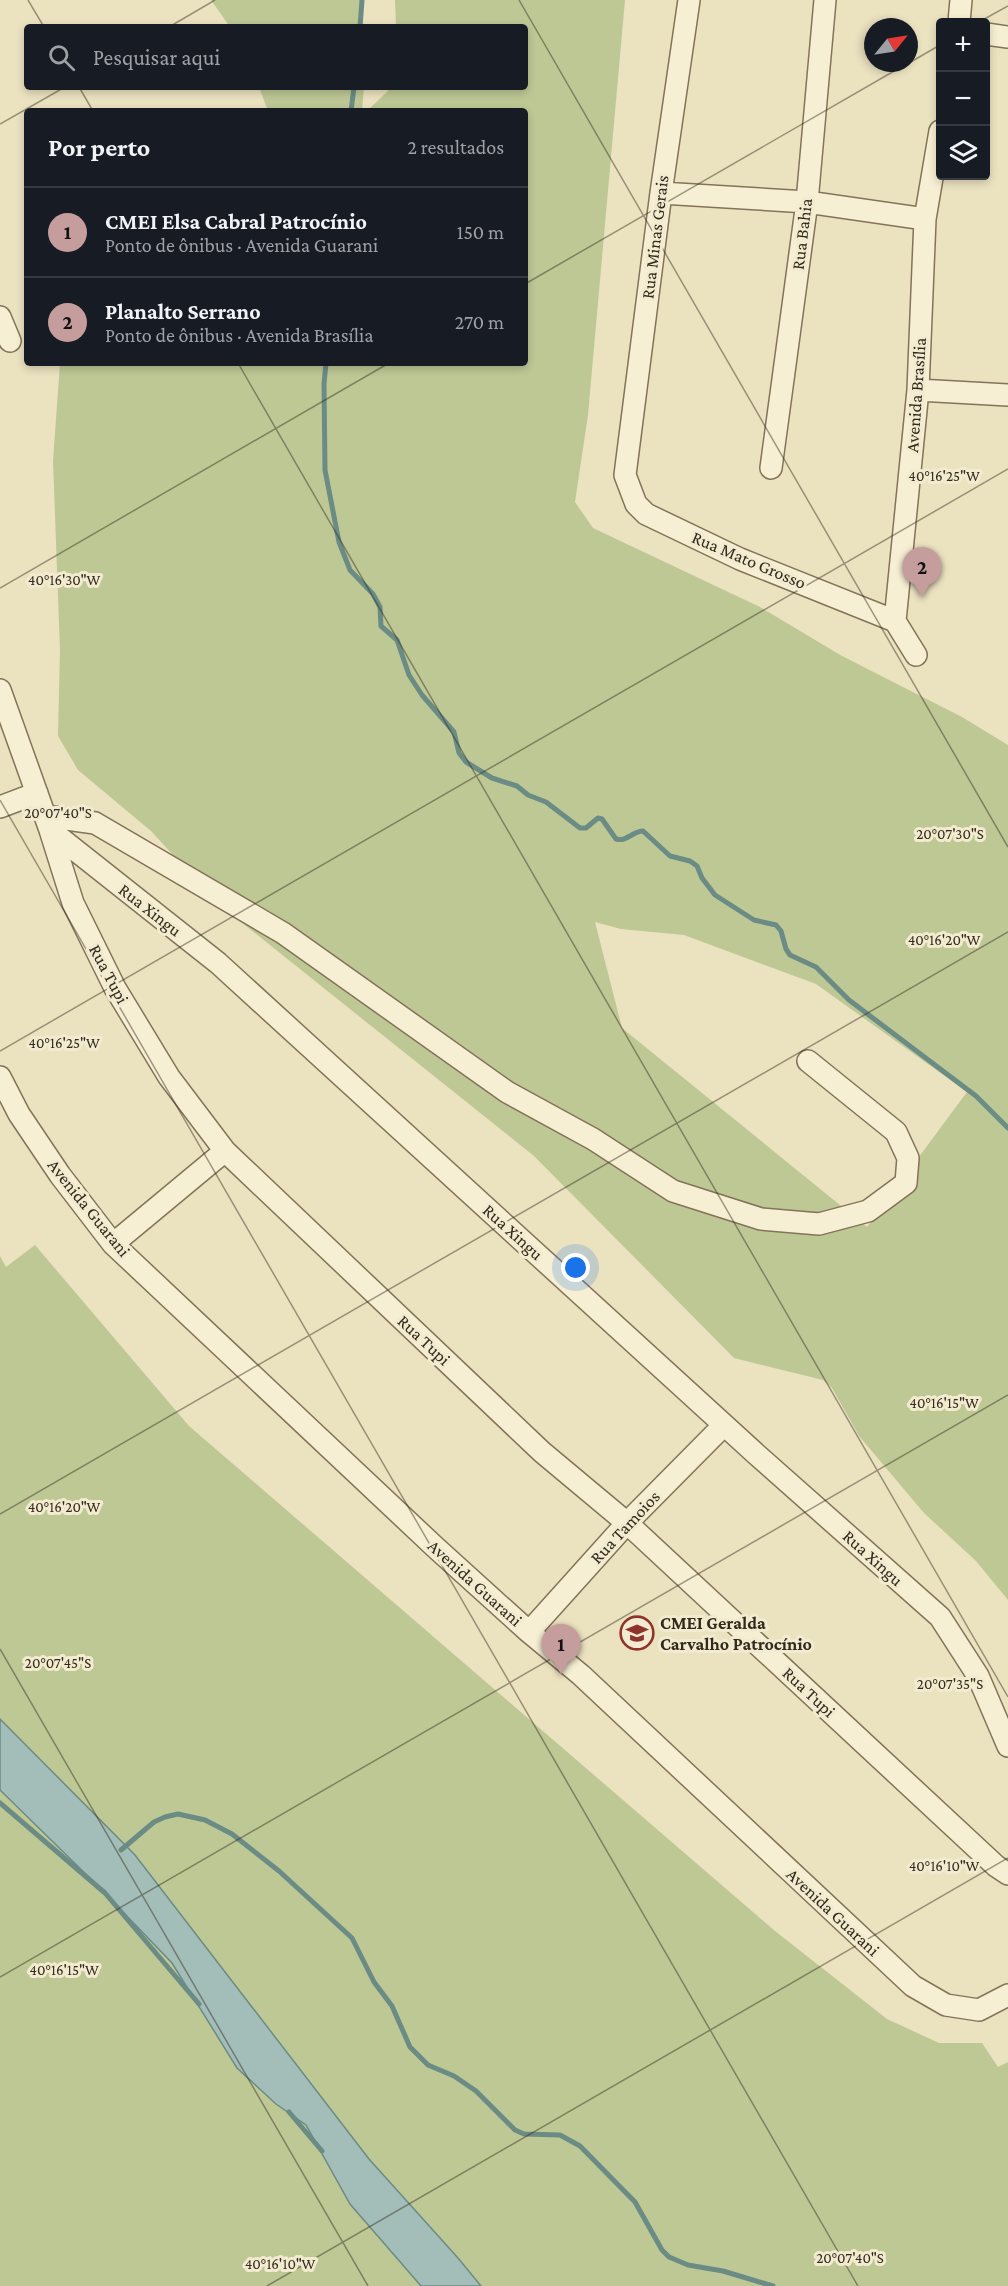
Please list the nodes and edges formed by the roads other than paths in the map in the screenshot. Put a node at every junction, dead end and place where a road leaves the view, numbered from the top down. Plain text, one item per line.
1 (689, 0) edge
2 (825, 0) edge
3 (961, 0) edge
4 (959, 18) edge
5 (990, 35) edge
6 (1008, 37) edge
7 (936, 154) edge
8 (661, 193) junction
9 (807, 202) junction
10 (925, 219) junction
11 (0, 317) edge
12 (10, 341) dead end
13 (918, 390) junction
14 (1008, 395) edge
15 (771, 468) dead end
16 (625, 475) joint
17 (895, 621) junction
18 (916, 655) dead end
19 (0, 690) edge
20 (37, 793) junction
21 (0, 807) edge
22 (48, 823) junction
23 (808, 1061) dead end
24 (0, 1077) edge
25 (225, 1151) junction
26 (113, 1244) junction
27 (724, 1425) junction
28 (627, 1523) junction
29 (529, 1632) junction
30 (1008, 1746) edge
31 (1008, 1874) edge
32 (1008, 1995) edge

1 - 8 street, Rua Minas Gerais
2 - 9 street, Rua Bahia
3 - 4 street
5 - 6 street
7 - 10 street, Avenida Brasília
8 - 9 street
8 - 16 street, Rua Minas Gerais
9 - 10 street
9 - 15 street, Rua Bahia
10 - 13 street, Avenida Brasília
11 - 12 street
13 - 14 street
13 - 17 street, Avenida Brasília
16 - 17 street, Rua Mato Grosso
17 - 18 street
19 - 20 street, Rua Tupi
20 - 21 street
20 - 22 street, Rua Tupi
22 - 23 street
22 - 25 street, Rua Tupi
22 - 27 street, Rua Xingu
24 - 26 street, Avenida Guarani
25 - 26 street
25 - 28 street, Rua Tupi
26 - 29 street, Avenida Guarani
27 - 28 street, Rua Tamoios
27 - 30 street, Rua Xingu
28 - 29 street, Rua Tamoios
28 - 31 street, Rua Tupi
29 - 32 street, Avenida Guarani

